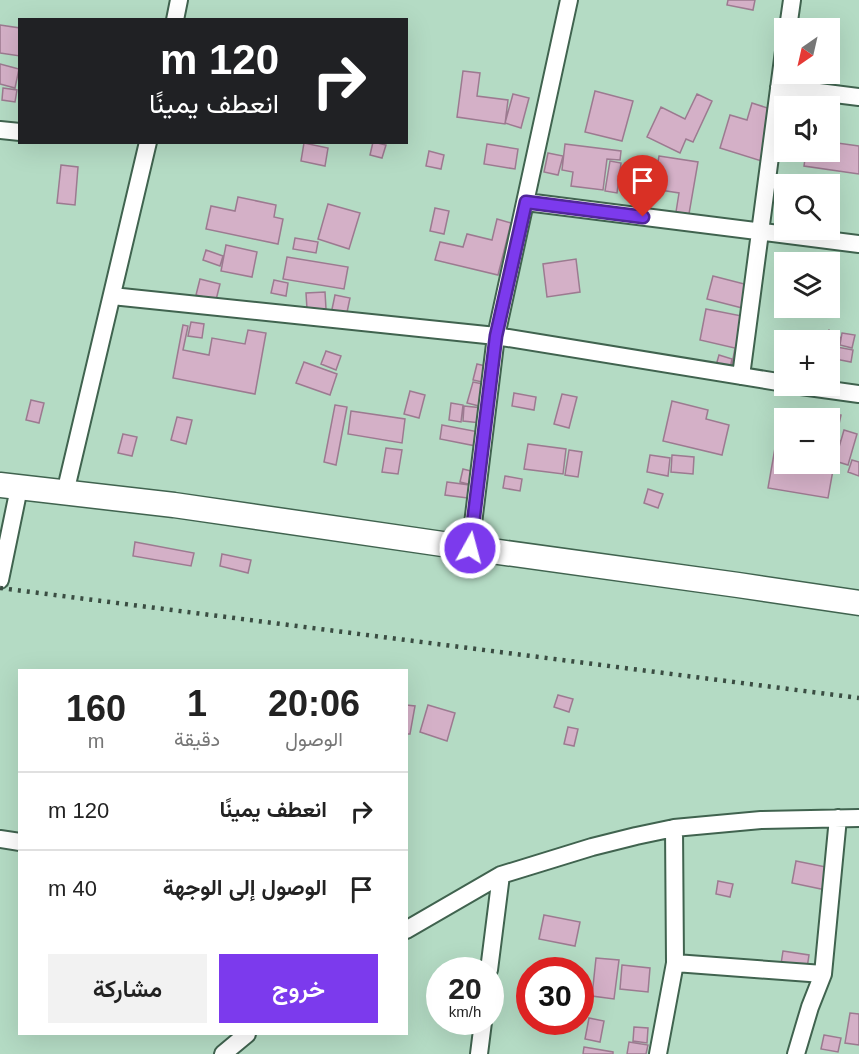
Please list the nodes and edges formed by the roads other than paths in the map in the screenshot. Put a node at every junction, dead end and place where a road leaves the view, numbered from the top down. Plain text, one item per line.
1 (179, 0) edge
2 (569, 0) edge
3 (792, 0) edge
4 (175, 18) edge
5 (789, 18) edge
6 (780, 84) edge
7 (780, 87) junction
8 (859, 97) edge
9 (0, 130) edge
10 (18, 132) edge
11 (148, 144) edge
12 (526, 202) junction
13 (760, 231) junction
14 (859, 244) edge
15 (112, 296) junction
16 (496, 336) junction
17 (741, 376) junction
18 (774, 381) edge
19 (840, 391) edge
20 (859, 394) edge
21 (9, 486) edge
22 (65, 493) junction
23 (470, 548) junction
24 (0, 580) edge
25 (859, 603) edge
26 (838, 818) junction
27 (859, 818) edge
28 (674, 828) junction
29 (0, 840) edge
30 (18, 842) edge
31 (501, 875) junction
32 (408, 929) edge
33 (491, 957) edge
34 (675, 963) junction
35 (823, 974) junction
36 (246, 1035) edge
37 (481, 1035) edge
38 (223, 1054) edge
39 (478, 1054) edge
40 (658, 1054) edge
41 (796, 1054) edge

1 - 4 street
2 - 12 street
3 - 5 street
6 - 7 street
7 - 8 street
7 - 13 street
9 - 10 street
11 - 15 street
12 - 13 street
12 - 16 street
13 - 14 street
13 - 17 street
15 - 16 street
15 - 22 street
16 - 17 street
16 - 23 street
17 - 18 street
19 - 20 street
21 - 22 street
21 - 24 street
22 - 23 street
23 - 25 street
26 - 27 street
26 - 28 street
26 - 35 street
28 - 31 street
28 - 34 street
29 - 30 street
31 - 32 street
31 - 33 street
34 - 35 street
34 - 40 street
35 - 41 street
36 - 38 street
37 - 39 street

